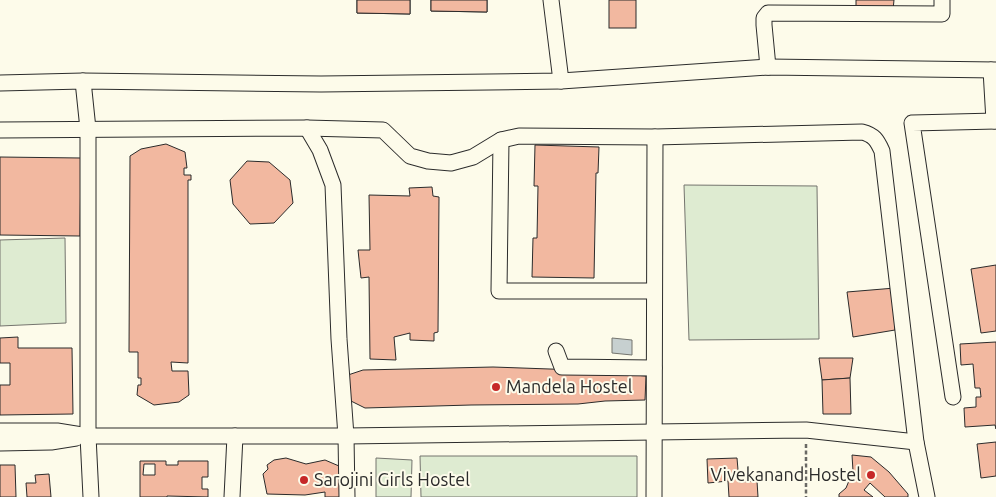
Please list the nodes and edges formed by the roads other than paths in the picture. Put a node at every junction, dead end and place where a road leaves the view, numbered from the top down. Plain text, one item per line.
1 (551, 0) edge
2 (942, 0) edge
3 (768, 68) junction
4 (993, 70) edge
5 (83, 81) junction
6 (561, 81) junction
7 (0, 83) edge
8 (995, 121) edge
9 (307, 128) junction
10 (88, 129) junction
11 (0, 130) edge
12 (655, 138) junction
13 (501, 140) junction
14 (654, 291) junction
15 (556, 351) dead end
16 (654, 368) junction
17 (954, 397) dead end
18 (0, 431) edge
19 (654, 432) junction
20 (88, 436) junction
21 (235, 436) junction
22 (346, 436) junction
23 (916, 442) junction
24 (0, 443) edge
25 (91, 497) edge
26 (232, 497) edge
27 (347, 497) edge
28 (654, 497) edge
29 (927, 497) edge

1 - 6 street
2 - 3 street
3 - 4 street
3 - 6 street
4 - 8 street
5 - 6 street
5 - 7 street
5 - 10 street
8 - 17 street
9 - 10 street
9 - 13 street
9 - 22 street
10 - 11 street
10 - 20 street
12 - 13 street
12 - 14 street
12 - 23 street
13 - 14 street
14 - 16 street
15 - 16 street
16 - 19 street
18 - 20 street
19 - 22 street
19 - 23 street
19 - 28 street
20 - 21 street
20 - 24 street
20 - 25 street
21 - 22 street
21 - 26 street
22 - 27 street
23 - 29 street

